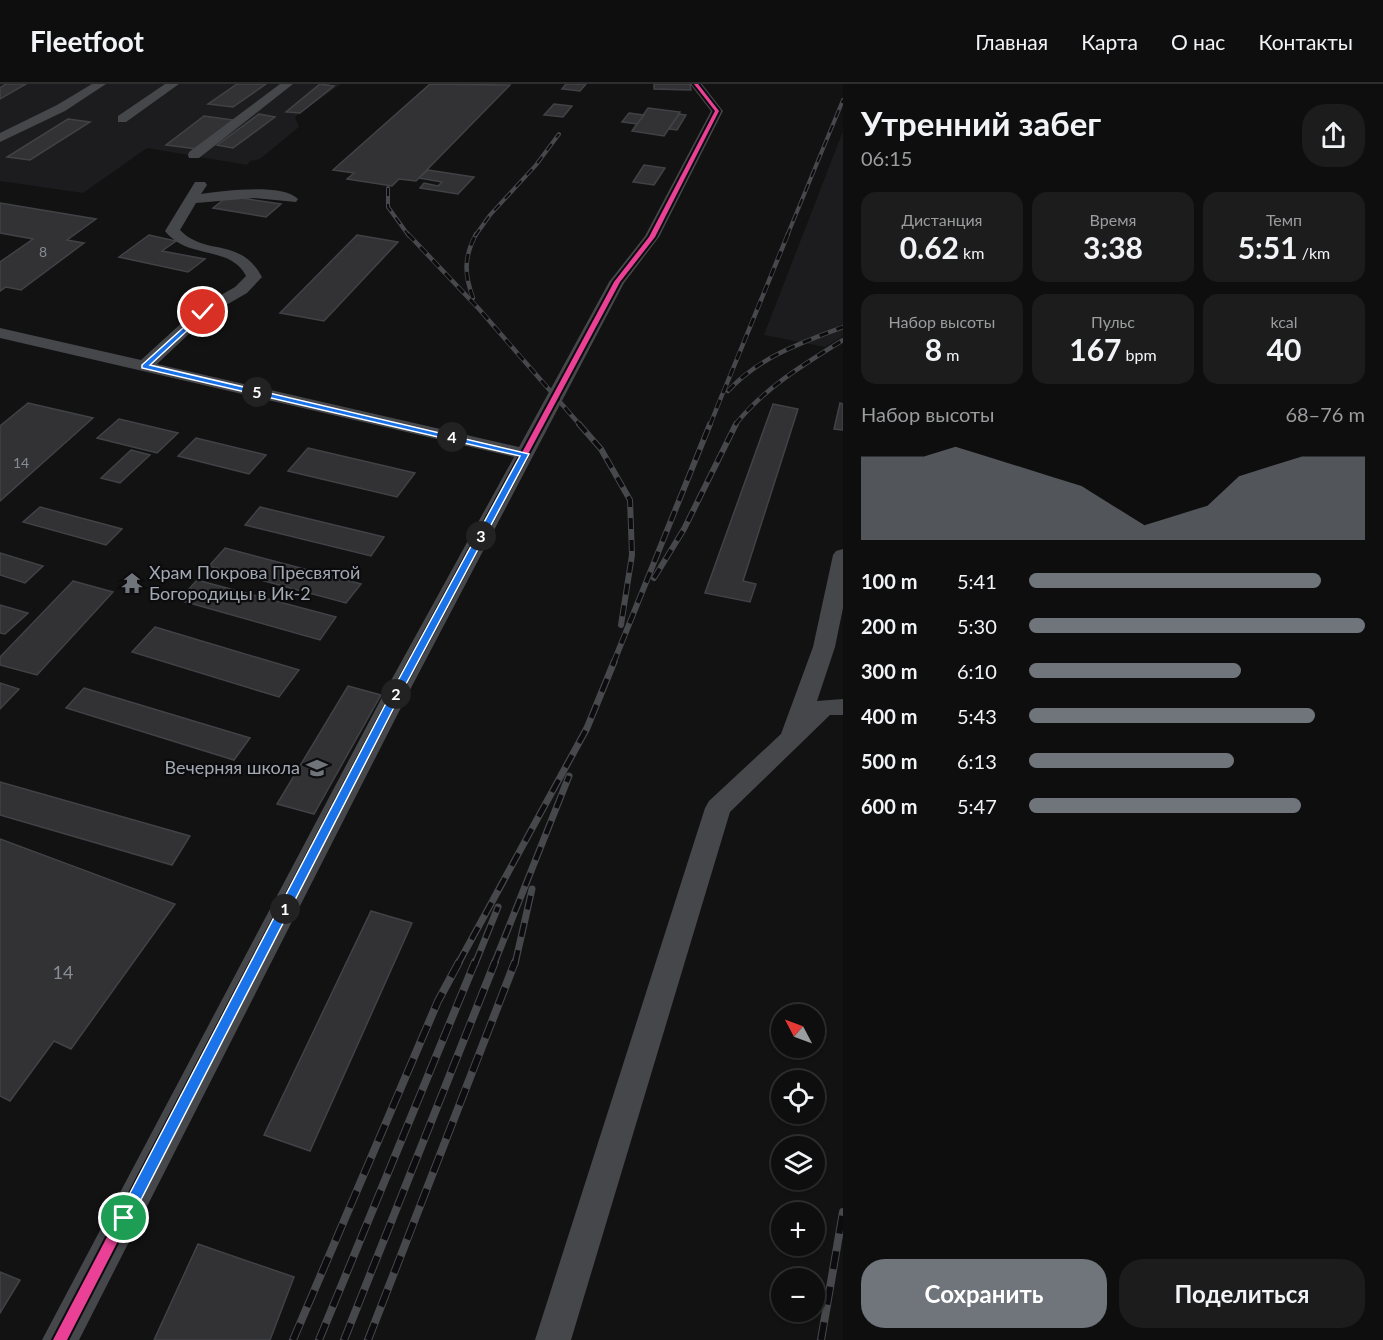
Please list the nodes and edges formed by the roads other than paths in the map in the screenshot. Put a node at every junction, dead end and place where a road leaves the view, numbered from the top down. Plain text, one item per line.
1 (100, 84) edge
2 (173, 84) edge
3 (287, 84) edge
4 (696, 84) edge
5 (122, 119) dead end
6 (0, 138) edge
7 (194, 155) dead end
8 (200, 185) dead end
9 (291, 199) dead end
10 (191, 200) junction
11 (0, 333) edge
12 (145, 366) junction
13 (525, 454) junction
14 (843, 555) edge
15 (843, 707) edge
16 (791, 739) junction
17 (60, 1340) edge
18 (554, 1340) edge

1 - 6 street
2 - 5 street
3 - 7 street
4 - 13 street
8 - 10 street
9 - 10 street
10 - 12 street
11 - 12 street
12 - 13 street
13 - 17 street
14 - 16 street
15 - 16 street
16 - 18 street

